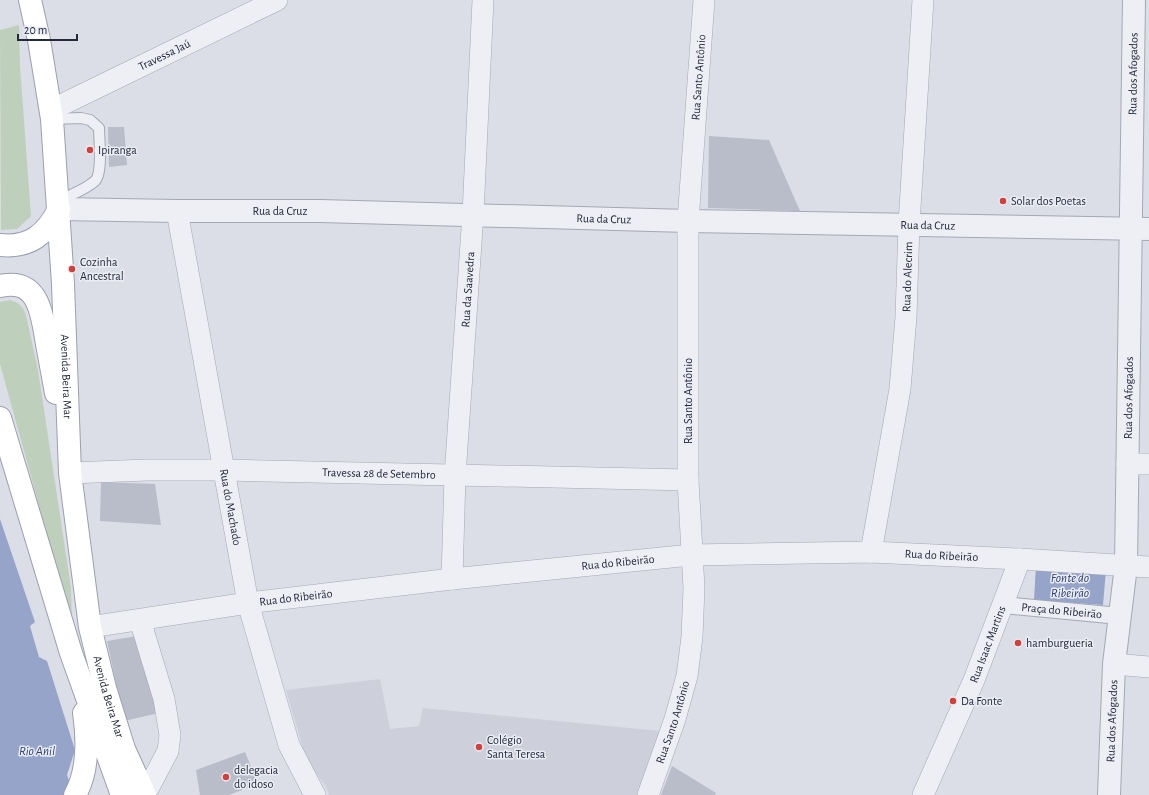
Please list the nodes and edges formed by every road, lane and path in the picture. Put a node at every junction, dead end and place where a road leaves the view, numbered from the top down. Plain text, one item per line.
1 (277, 0) edge
2 (483, 0) edge
3 (704, 0) edge
4 (923, 0) edge
5 (1134, 0) edge
6 (31, 2) edge
7 (52, 114) junction
8 (59, 205) junction
9 (177, 211) junction
10 (473, 214) junction
11 (688, 221) junction
12 (909, 224) junction
13 (1140, 229) edge
14 (0, 245) edge
15 (0, 286) edge
16 (0, 418) edge
17 (1127, 464) junction
18 (1149, 464) edge
19 (224, 470) junction
20 (70, 473) junction
21 (455, 476) junction
22 (688, 480) junction
23 (871, 552) junction
24 (691, 555) junction
25 (1020, 559) junction
26 (1126, 566) junction
27 (1149, 567) edge
28 (452, 579) junction
29 (248, 603) junction
30 (1003, 605) junction
31 (1120, 616) junction
32 (140, 620) junction
33 (90, 627) junction
34 (71, 653) junction
35 (1114, 664) junction
36 (1149, 667) edge
37 (124, 749) junction
38 (115, 789) edge
39 (77, 790) edge
40 (147, 791) edge
41 (315, 795) edge
42 (648, 795) edge
43 (923, 795) edge
44 (1109, 795) edge

1 - 7 street, Travessa Jaú
2 - 10 street, Rua da Saavedra
3 - 11 street, Rua Santo Antônio
4 - 12 street, Rua do Alecrim
5 - 13 street, Rua dos Afogados
6 - 7 main road, Avenida Beira Mar
7 - 8 main road, Avenida Beira Mar
7 - 8 lane
8 - 9 street, Rua da Cruz
8 - 14 main road
8 - 20 main road, Avenida Beira Mar
9 - 10 street, Rua da Cruz
9 - 19 street, Rua do Machado
10 - 11 street, Rua da Cruz
10 - 21 street, Rua da Saavedra
11 - 12 street, Rua da Cruz
11 - 22 street, Rua Santo Antônio
12 - 13 street, Rua da Cruz
12 - 23 street, Rua do Alecrim
13 - 17 street, Rua dos Afogados
15 - 20 main road
16 - 34 main road, Avenida Beira Mar
17 - 18 street
17 - 26 street, Rua dos Afogados
19 - 20 street, Travessa 28 de Setembro
19 - 21 street, Travessa 28 de Setembro
19 - 29 street, Rua do Machado
20 - 33 main road, Avenida Beira Mar
21 - 22 street, Travessa 28 de Setembro
21 - 28 street, Rua da Saavedra
22 - 24 street, Rua Santo Antônio
23 - 24 street, Rua do Ribeirão
23 - 25 street, Rua do Ribeirão
24 - 28 street, Rua do Ribeirão
24 - 42 street, Rua Santo Antônio
25 - 26 street, Rua do Ribeirão
25 - 30 street, Rua Isaac Martins
26 - 27 street, Rua do Ribeirão
26 - 31 street, Rua dos Afogados
28 - 29 street, Rua do Ribeirão
29 - 32 street, Rua do Ribeirão
29 - 41 street, Rua do Machado
30 - 31 street, Praça do Ribeirão
30 - 43 street, Rua Isaac Martins
31 - 35 street, Rua dos Afogados
32 - 33 street, Rua do Ribeirão
32 - 40 street
33 - 37 main road, Avenida Beira Mar
34 - 38 main road, Avenida Beira Mar
34 - 39 main road
35 - 36 street
35 - 44 street, Rua dos Afogados
37 - 38 main road
37 - 40 main road, Avenida Beira Mar

